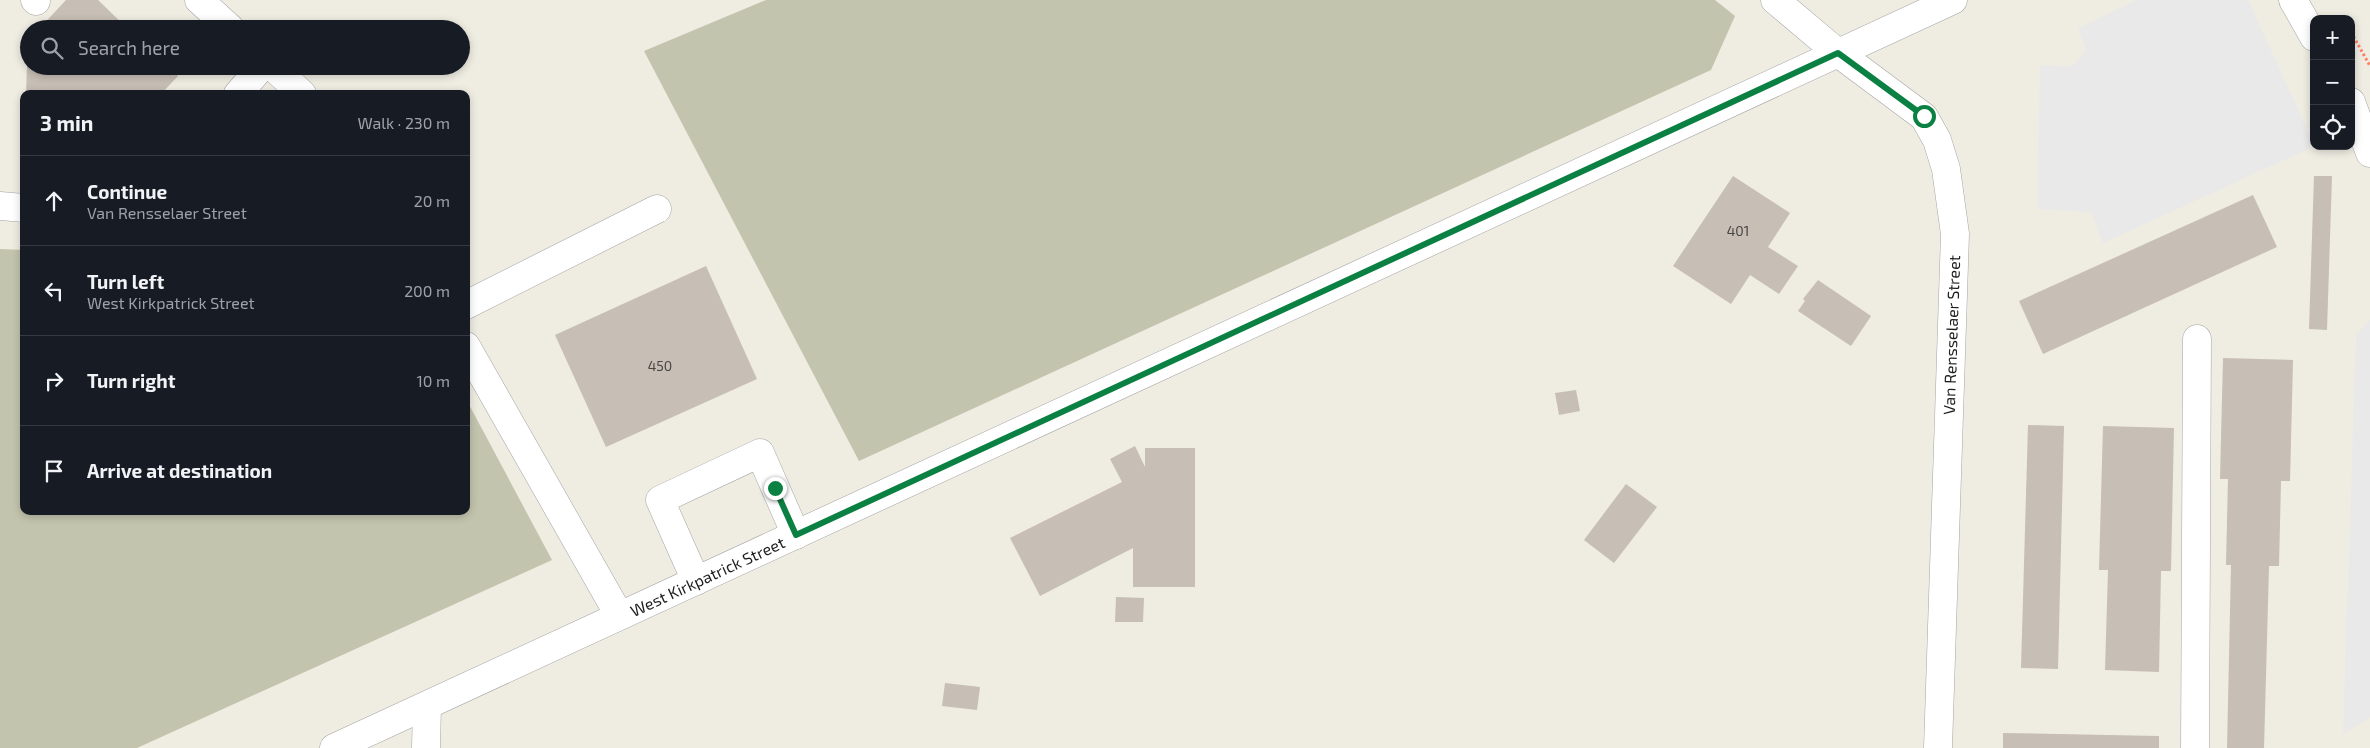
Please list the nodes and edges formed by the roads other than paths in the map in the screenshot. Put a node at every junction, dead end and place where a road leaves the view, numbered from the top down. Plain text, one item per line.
1 (199, 0) edge
2 (1775, 0) edge
3 (1953, 0) edge
4 (2293, 0) edge
5 (221, 20) edge
6 (2310, 30) edge
7 (1838, 53) junction
8 (254, 75) edge
9 (282, 75) edge
10 (241, 90) edge
11 (298, 90) edge
12 (2352, 105) edge
13 (2370, 153) edge
14 (0, 206) edge
15 (20, 208) edge
16 (657, 209) dead end
17 (470, 303) edge
18 (2197, 339) dead end
19 (470, 353) edge
20 (796, 535) junction
21 (696, 581) junction
22 (619, 615) junction
23 (427, 706) junction
24 (334, 748) edge
25 (426, 748) edge
26 (1938, 748) edge
27 (2195, 748) edge

1 - 5 street
2 - 7 street, Van Rensselaer Street
3 - 7 street, West Kirkpatrick Street
4 - 6 street
7 - 20 street, West Kirkpatrick Street
7 - 26 street, Van Rensselaer Street
8 - 10 street
9 - 11 street
12 - 13 street
14 - 15 street
16 - 17 street
18 - 27 street
19 - 22 street
20 - 21 street, West Kirkpatrick Street
20 - 21 street
21 - 22 street, West Kirkpatrick Street
22 - 23 street, West Kirkpatrick Street
23 - 24 street, West Kirkpatrick Street
23 - 25 street

